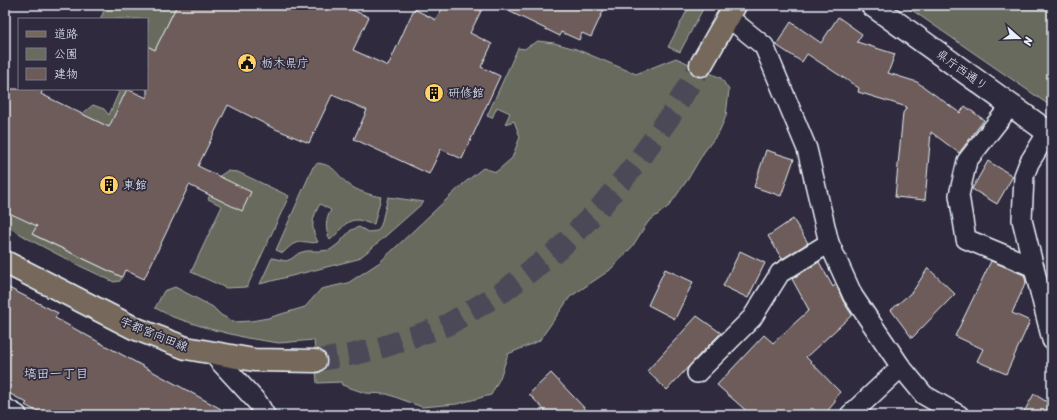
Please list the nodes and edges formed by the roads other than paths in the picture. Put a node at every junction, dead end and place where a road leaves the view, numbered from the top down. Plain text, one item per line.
1 (872, 5) edge
2 (732, 11) edge
3 (701, 65) tunnel mouth
4 (1011, 105) junction
5 (1050, 133) edge
6 (829, 243) junction
7 (5, 262) edge
8 (1034, 267) junction
9 (1052, 340) edge
10 (212, 353) junction
11 (315, 361) tunnel mouth
12 (901, 366) junction
13 (697, 373) dead end
14 (5, 408) edge
15 (17, 415) edge
16 (265, 415) edge
17 (850, 415) edge
18 (960, 415) edge

1 - 4 street, 県庁西通り
2 - 3 main road
2 - 6 street
4 - 5 street, 県庁西通り
4 - 8 street
5 - 8 street
6 - 12 street
6 - 13 street
7 - 10 main road, 宇都宮向田線
8 - 9 street
10 - 11 main road, 宇都宮向田線
10 - 16 street
12 - 17 street
12 - 18 street
14 - 15 street

